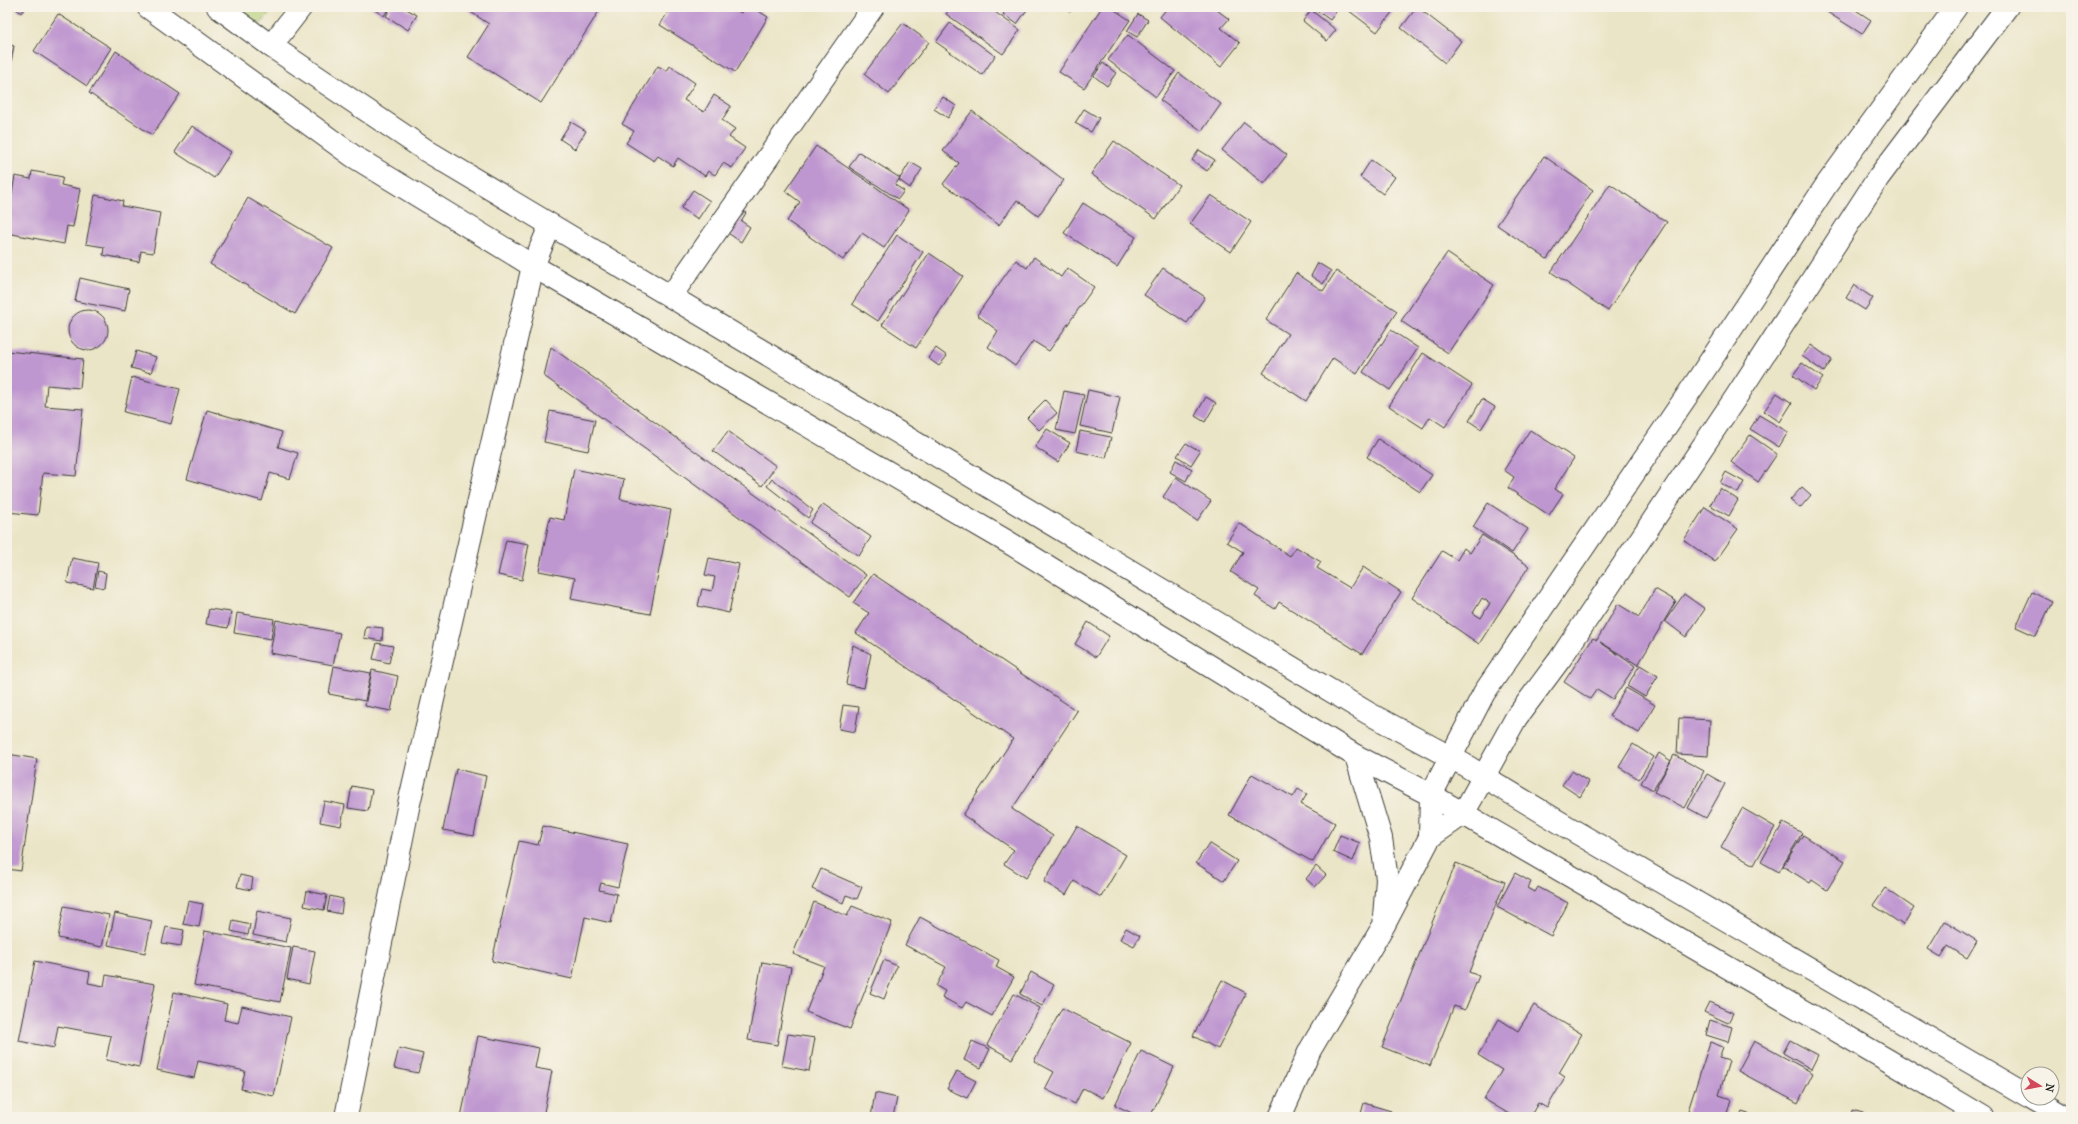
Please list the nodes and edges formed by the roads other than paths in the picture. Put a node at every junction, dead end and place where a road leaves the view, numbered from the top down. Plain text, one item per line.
1 (148, 7) edge
2 (218, 7) edge
3 (301, 7) edge
4 (873, 7) edge
5 (1956, 7) edge
6 (2007, 7) edge
7 (271, 46) junction
8 (550, 226) junction
9 (533, 266) junction
10 (671, 296) junction
11 (1356, 756) junction
12 (1450, 757) junction
13 (1484, 776) junction
14 (1431, 795) junction
15 (1463, 814) junction
16 (1430, 837) junction
17 (1384, 925) junction
18 (2020, 1091) edge
19 (2046, 1106) edge
20 (346, 1117) edge
21 (1280, 1117) edge
22 (1983, 1117) edge
23 (2065, 1117) edge

1 - 9 main road
2 - 7 main road
3 - 7 main road
4 - 10 main road
5 - 12 main road
6 - 13 main road
7 - 8 main road
8 - 9 main road
8 - 10 main road
9 - 11 main road
9 - 20 main road
10 - 12 main road
11 - 14 main road
11 - 17 main road
12 - 13 main road
12 - 14 main road
13 - 15 main road
13 - 18 main road
14 - 15 main road
14 - 16 main road
15 - 16 main road
15 - 22 main road
16 - 17 main road
17 - 21 main road
19 - 23 main road

